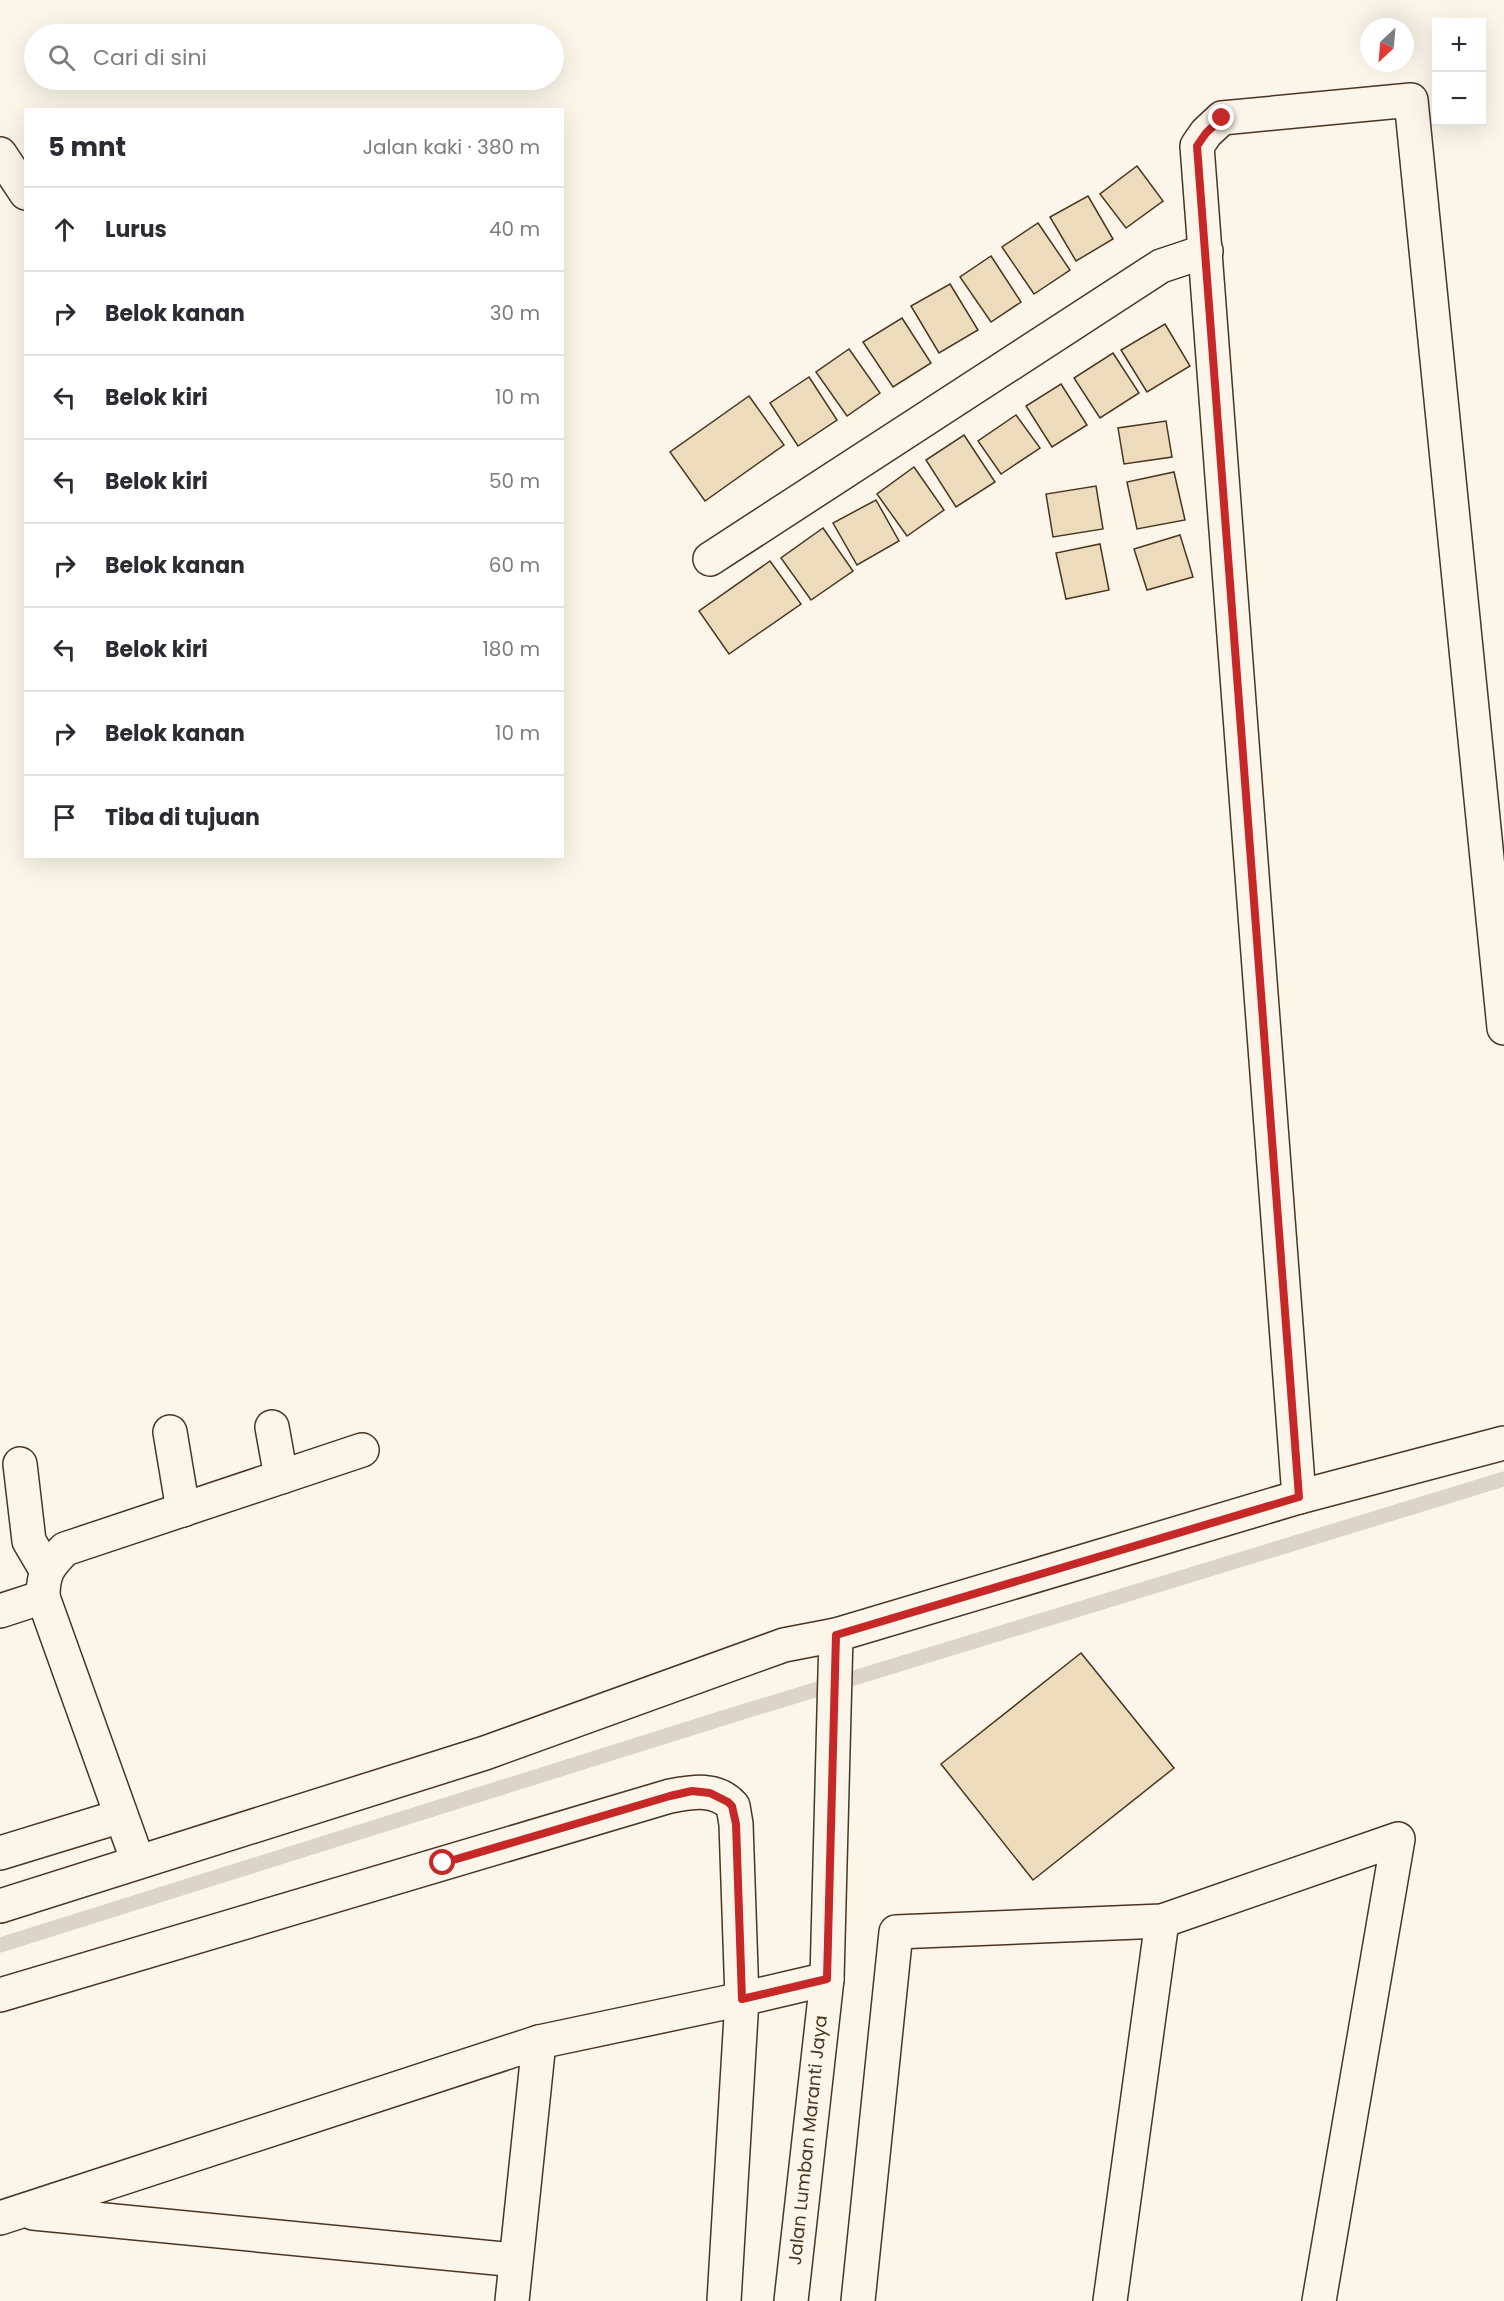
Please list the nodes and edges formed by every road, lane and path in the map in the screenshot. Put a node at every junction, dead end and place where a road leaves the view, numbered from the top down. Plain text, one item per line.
1 (2, 164) edge
2 (24, 191) edge
3 (1206, 251) junction
4 (710, 559) dead end
5 (1504, 1028) edge
6 (272, 1427) dead end
7 (170, 1432) dead end
8 (1504, 1443) edge
9 (362, 1450) dead end
10 (20, 1464) dead end
11 (281, 1477) junction
12 (1299, 1497) junction
13 (183, 1510) junction
14 (45, 1583) junction
15 (0, 1611) edge
16 (836, 1635) junction
17 (121, 1816) junction
18 (0, 1853) edge
19 (138, 1862) junction
20 (0, 1906) edge
21 (1162, 1922) junction
22 (827, 1979) junction
23 (0, 1995) edge
24 (742, 1999) junction
25 (539, 2042) junction
26 (11, 2215) edge
27 (515, 2260) junction
28 (512, 2301) edge
29 (724, 2301) edge
30 (791, 2301) edge
31 (858, 2301) edge
32 (1110, 2301) edge
33 (1319, 2301) edge

1 - 2 street
3 - 4 street
3 - 5 street
3 - 12 street
6 - 11 street
7 - 13 street
8 - 12 street
9 - 11 street
10 - 14 street
11 - 13 street
12 - 16 street
13 - 14 street
14 - 15 street
14 - 17 street
16 - 19 street
16 - 22 street, Jalan Lumban Maranti Jaya
17 - 18 street
17 - 19 street
19 - 20 street
21 - 31 street
21 - 32 street
21 - 33 street
22 - 24 street
22 - 30 street, Jalan Lumban Maranti Jaya
23 - 24 street
24 - 25 street
24 - 29 street
25 - 26 street
25 - 27 street
26 - 27 street
27 - 28 street

